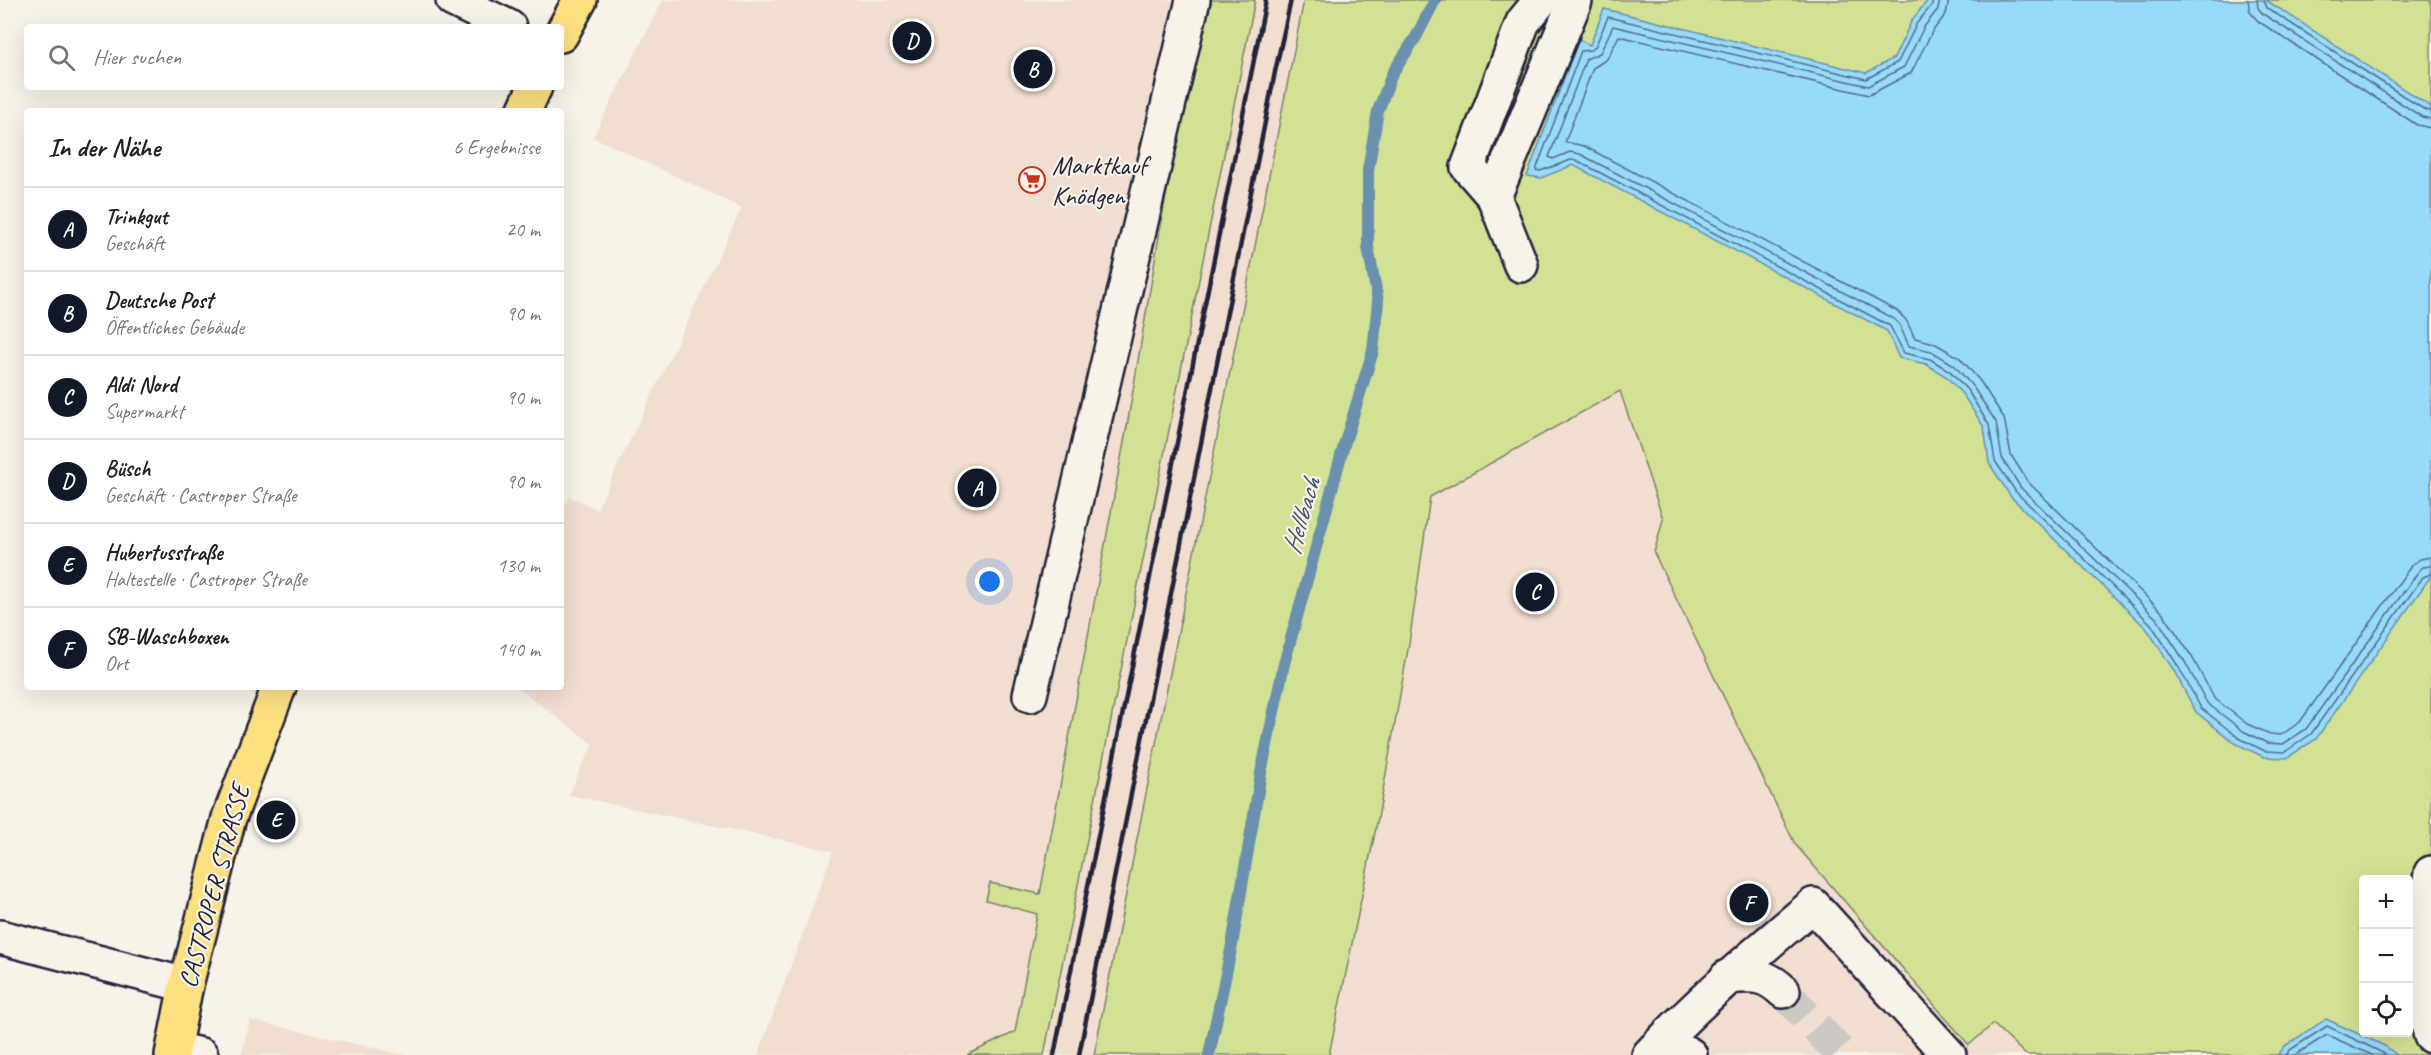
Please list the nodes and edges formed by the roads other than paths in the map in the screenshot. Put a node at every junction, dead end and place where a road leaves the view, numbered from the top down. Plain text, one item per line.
1 (453, 0) edge
2 (580, 0) edge
3 (1193, 0) edge
4 (1541, 0) edge
5 (1574, 0) edge
6 (502, 24) edge
7 (564, 29) edge
8 (534, 90) edge
9 (525, 108) edge
10 (1494, 197) junction
11 (1521, 265) dead end
12 (278, 690) edge
13 (1030, 695) dead end
14 (2431, 873) edge
15 (0, 937) edge
16 (1727, 977) junction
17 (186, 985) junction
18 (1783, 991) tunnel mouth
19 (2431, 1036) edge
20 (182, 1053) edge
21 (1650, 1055) edge
22 (1690, 1055) edge
23 (1949, 1055) edge

1 - 6 street
2 - 7 main road
3 - 13 street
4 - 10 street
5 - 10 street
8 - 9 main road
10 - 11 street
12 - 17 main road, CASTROPER STRASSE
14 - 19 street
15 - 17 street
16 - 18 street
16 - 21 street
16 - 23 street
17 - 20 main road, CASTROPER STRASSE
21 - 22 street

